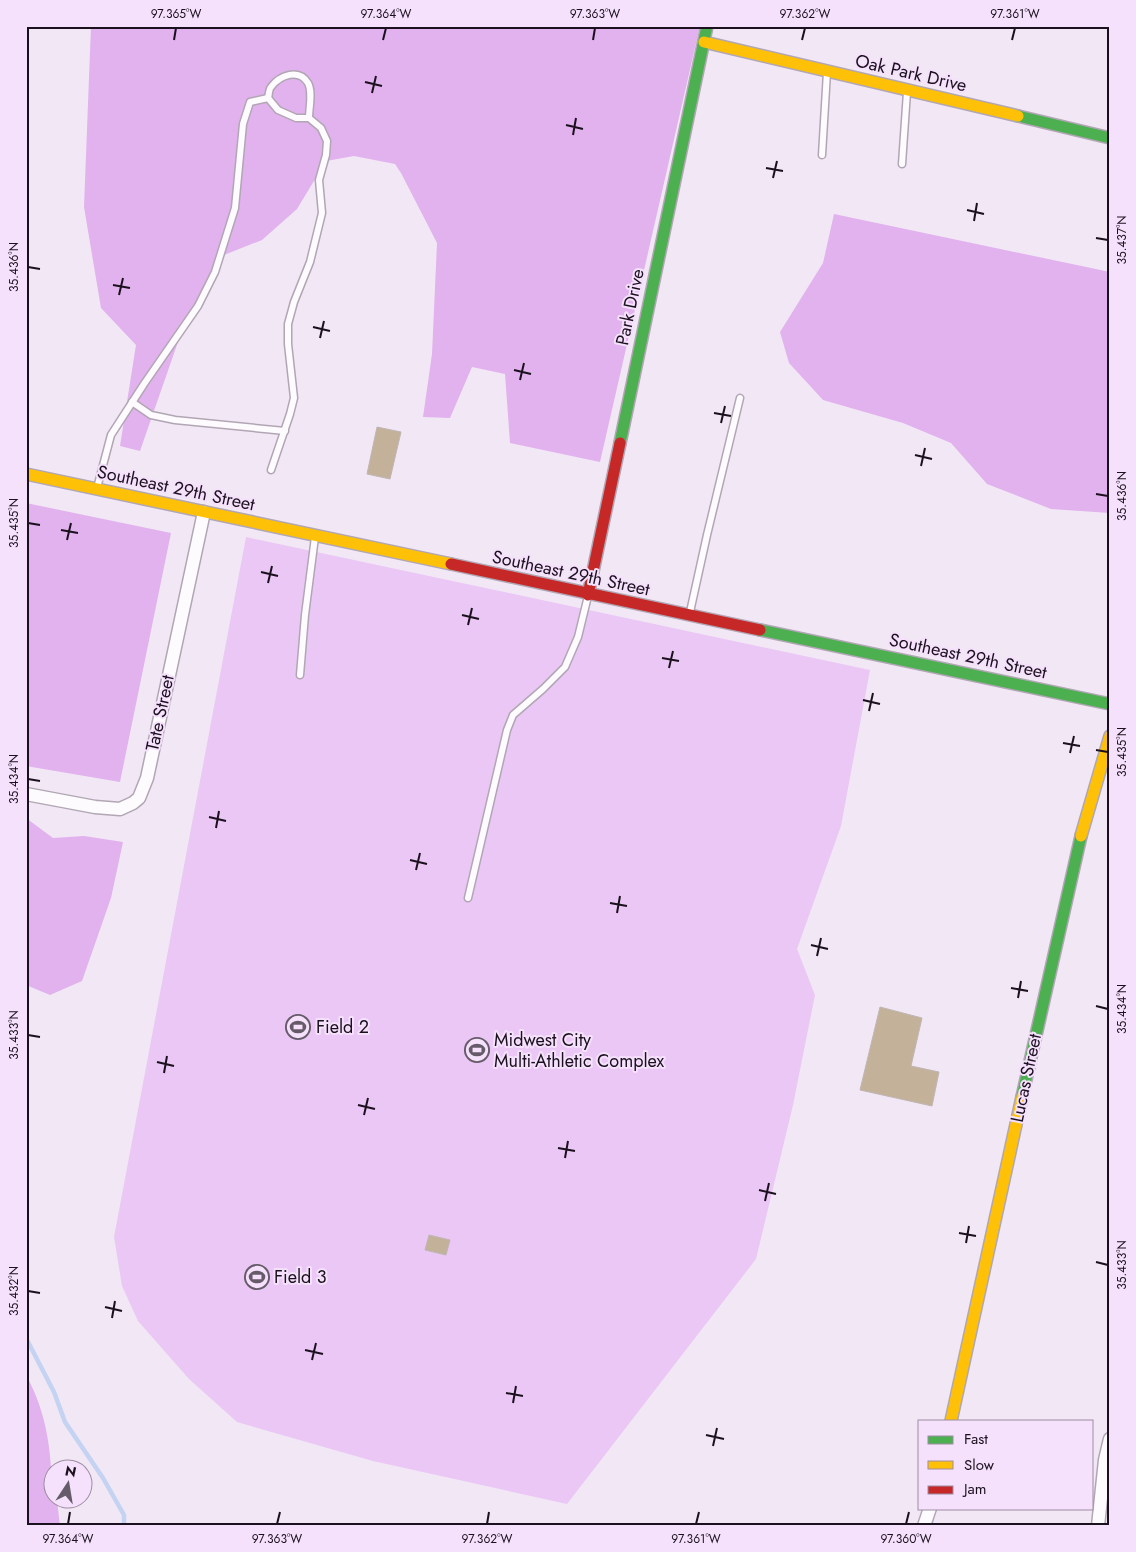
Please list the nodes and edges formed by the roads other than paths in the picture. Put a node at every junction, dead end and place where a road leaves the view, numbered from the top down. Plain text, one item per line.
1 (707, 26) edge
2 (704, 42) junction
3 (827, 71) junction
4 (908, 90) junction
5 (268, 98) junction
6 (309, 118) junction
7 (1110, 138) edge
8 (822, 155) dead end
9 (902, 164) dead end
10 (740, 398) dead end
11 (132, 402) junction
12 (285, 431) junction
13 (271, 470) dead end
14 (26, 474) edge
15 (97, 489) junction
16 (204, 512) junction
17 (315, 536) junction
18 (588, 594) junction
19 (689, 616) junction
20 (300, 675) dead end
21 (1110, 704) edge
22 (1110, 736) edge
23 (26, 794) edge
24 (468, 898) dead end
25 (950, 1420) edge
26 (1110, 1439) edge
27 (1108, 1460) edge
28 (929, 1510) edge
29 (924, 1526) edge
30 (1098, 1526) edge

1 - 2 street, Park Drive
2 - 3 street, Oak Park Drive
2 - 18 street, Park Drive
3 - 4 street, Oak Park Drive
3 - 8 lane
4 - 7 street, Oak Park Drive
4 - 9 lane
5 - 6 lane
5 - 6 lane
5 - 11 lane
6 - 12 lane
10 - 19 lane
11 - 12 lane
11 - 15 lane
12 - 13 lane
14 - 15 street, Southeast 29th Street
15 - 16 street, Southeast 29th Street
16 - 17 street, Southeast 29th Street
16 - 23 street, Tate Street
17 - 18 street, Southeast 29th Street
17 - 20 lane
18 - 19 street, Southeast 29th Street
18 - 24 lane
19 - 21 street, Southeast 29th Street
22 - 25 street, Lucas Street
26 - 27 street
27 - 30 street
28 - 29 street

